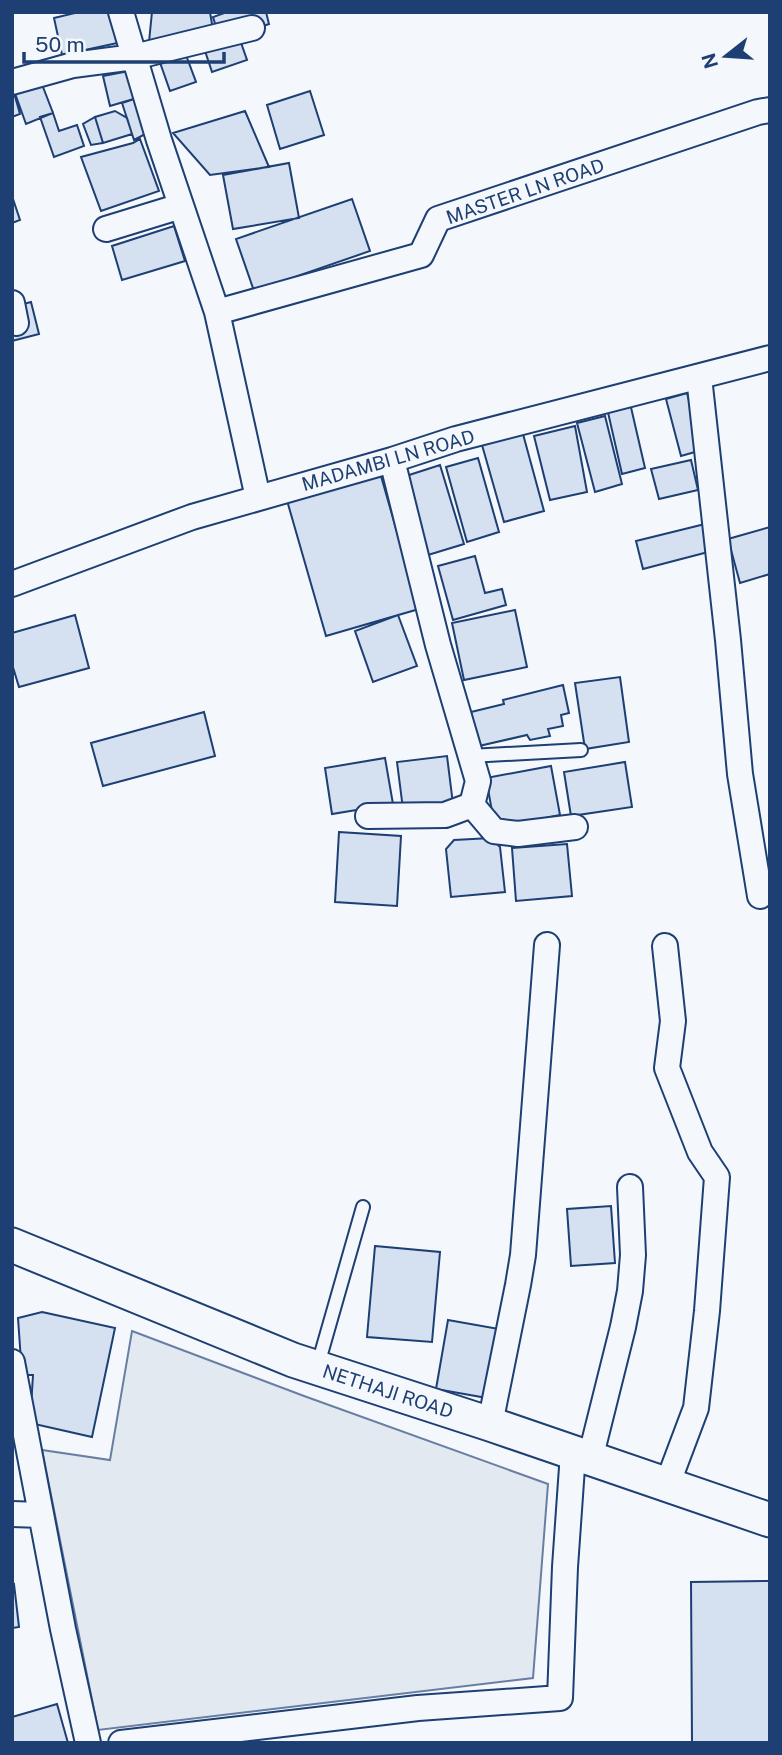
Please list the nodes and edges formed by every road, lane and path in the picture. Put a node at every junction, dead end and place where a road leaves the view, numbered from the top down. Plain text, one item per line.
1 (121, 12) edge
2 (252, 28) dead end
3 (134, 57) junction
4 (12, 82) edge
5 (770, 110) edge
6 (181, 206) junction
7 (106, 229) dead end
8 (217, 312) junction
9 (770, 358) edge
10 (699, 377) junction
11 (392, 460) junction
12 (258, 498) junction
13 (12, 584) edge
14 (581, 750) dead end
15 (470, 756) junction
16 (472, 805) junction
17 (368, 816) dead end
18 (575, 827) dead end
19 (760, 896) dead end
20 (547, 945) dead end
21 (665, 946) dead end
22 (630, 1187) dead end
23 (363, 1207) dead end
24 (12, 1245) edge
25 (12, 1362) edge
26 (317, 1368) junction
27 (490, 1424) junction
28 (582, 1456) junction
29 (667, 1485) junction
30 (12, 1514) edge
31 (41, 1515) junction
32 (770, 1520) edge
33 (88, 1743) edge
34 (121, 1743) edge

1 - 3 street
2 - 3 street
3 - 4 street
3 - 6 street
5 - 8 street, MASTER LN ROAD
6 - 7 street
6 - 8 street
8 - 12 street
9 - 10 street, MADAMBI LN ROAD
10 - 11 street, MADAMBI LN ROAD
10 - 19 street
11 - 12 street, MADAMBI LN ROAD
11 - 15 street
12 - 13 street, MADAMBI LN ROAD
14 - 15 lane
15 - 16 street
16 - 17 street
16 - 18 street
20 - 27 street
21 - 29 street
22 - 28 street
23 - 26 lane
24 - 26 street, NETHAJI ROAD
25 - 31 street
26 - 27 street, NETHAJI ROAD
27 - 28 street, NETHAJI ROAD
28 - 29 street, NETHAJI ROAD
28 - 34 street
29 - 32 street, NETHAJI ROAD
30 - 31 street
31 - 33 street

